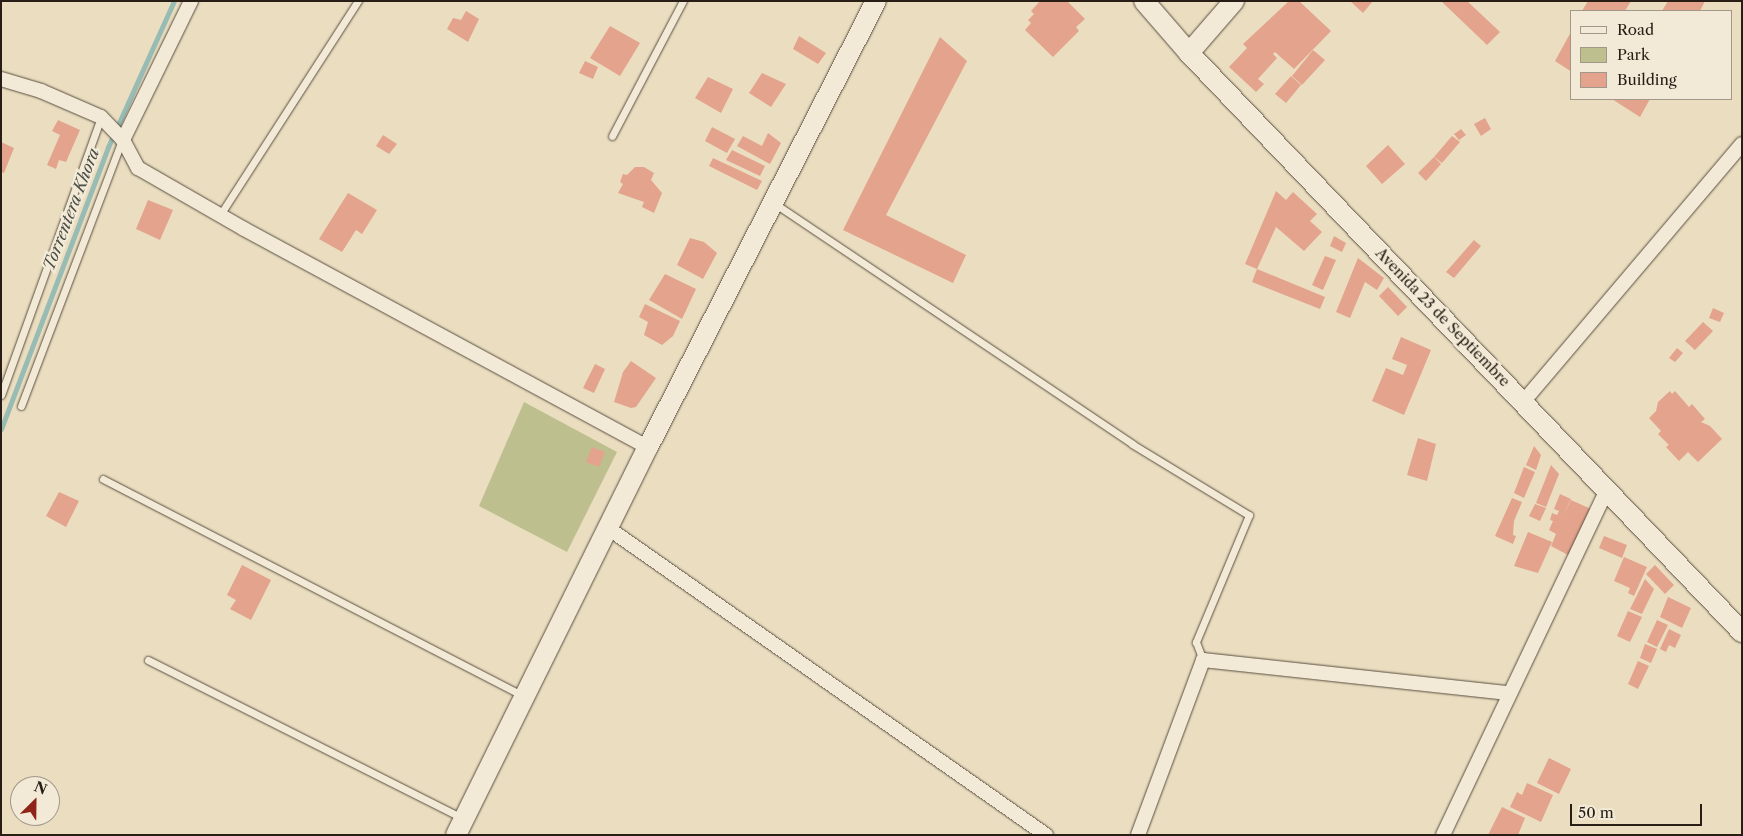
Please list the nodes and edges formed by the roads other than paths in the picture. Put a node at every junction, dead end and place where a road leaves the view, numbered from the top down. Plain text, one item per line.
1 (192, 1) edge
2 (358, 1) edge
3 (683, 1) edge
4 (876, 1) edge
5 (1144, 1) edge
6 (1234, 1) edge
7 (1189, 53) junction
8 (1, 79) edge
9 (101, 117) junction
10 (612, 136) dead end
11 (123, 140) junction
12 (1742, 144) edge
13 (772, 202) junction
14 (220, 215) junction
15 (1, 395) edge
16 (1524, 401) junction
17 (21, 406) dead end
18 (648, 447) junction
19 (103, 479) dead end
20 (1606, 490) junction
21 (608, 528) junction
22 (1742, 632) edge
23 (148, 660) dead end
24 (1203, 660) junction
25 (1508, 693) junction
26 (524, 696) junction
27 (460, 827) edge
28 (1046, 835) edge
29 (1138, 835) edge
30 (1443, 835) edge

1 - 11 street
2 - 14 lane
3 - 10 lane
4 - 13 street
5 - 7 street, Avenida 23 de Septiembre
6 - 7 street
7 - 16 street, Avenida 23 de Septiembre
8 - 9 street
9 - 11 street
9 - 15 lane
11 - 14 street
11 - 17 lane
12 - 16 street
13 - 18 street
13 - 24 lane
14 - 18 street
16 - 20 street, Avenida 23 de Septiembre
18 - 21 street
19 - 26 lane
20 - 22 street, Avenida 23 de Septiembre
20 - 25 street
21 - 26 street
21 - 28 street
23 - 27 lane
24 - 25 street
24 - 29 street
25 - 30 street
26 - 27 street

